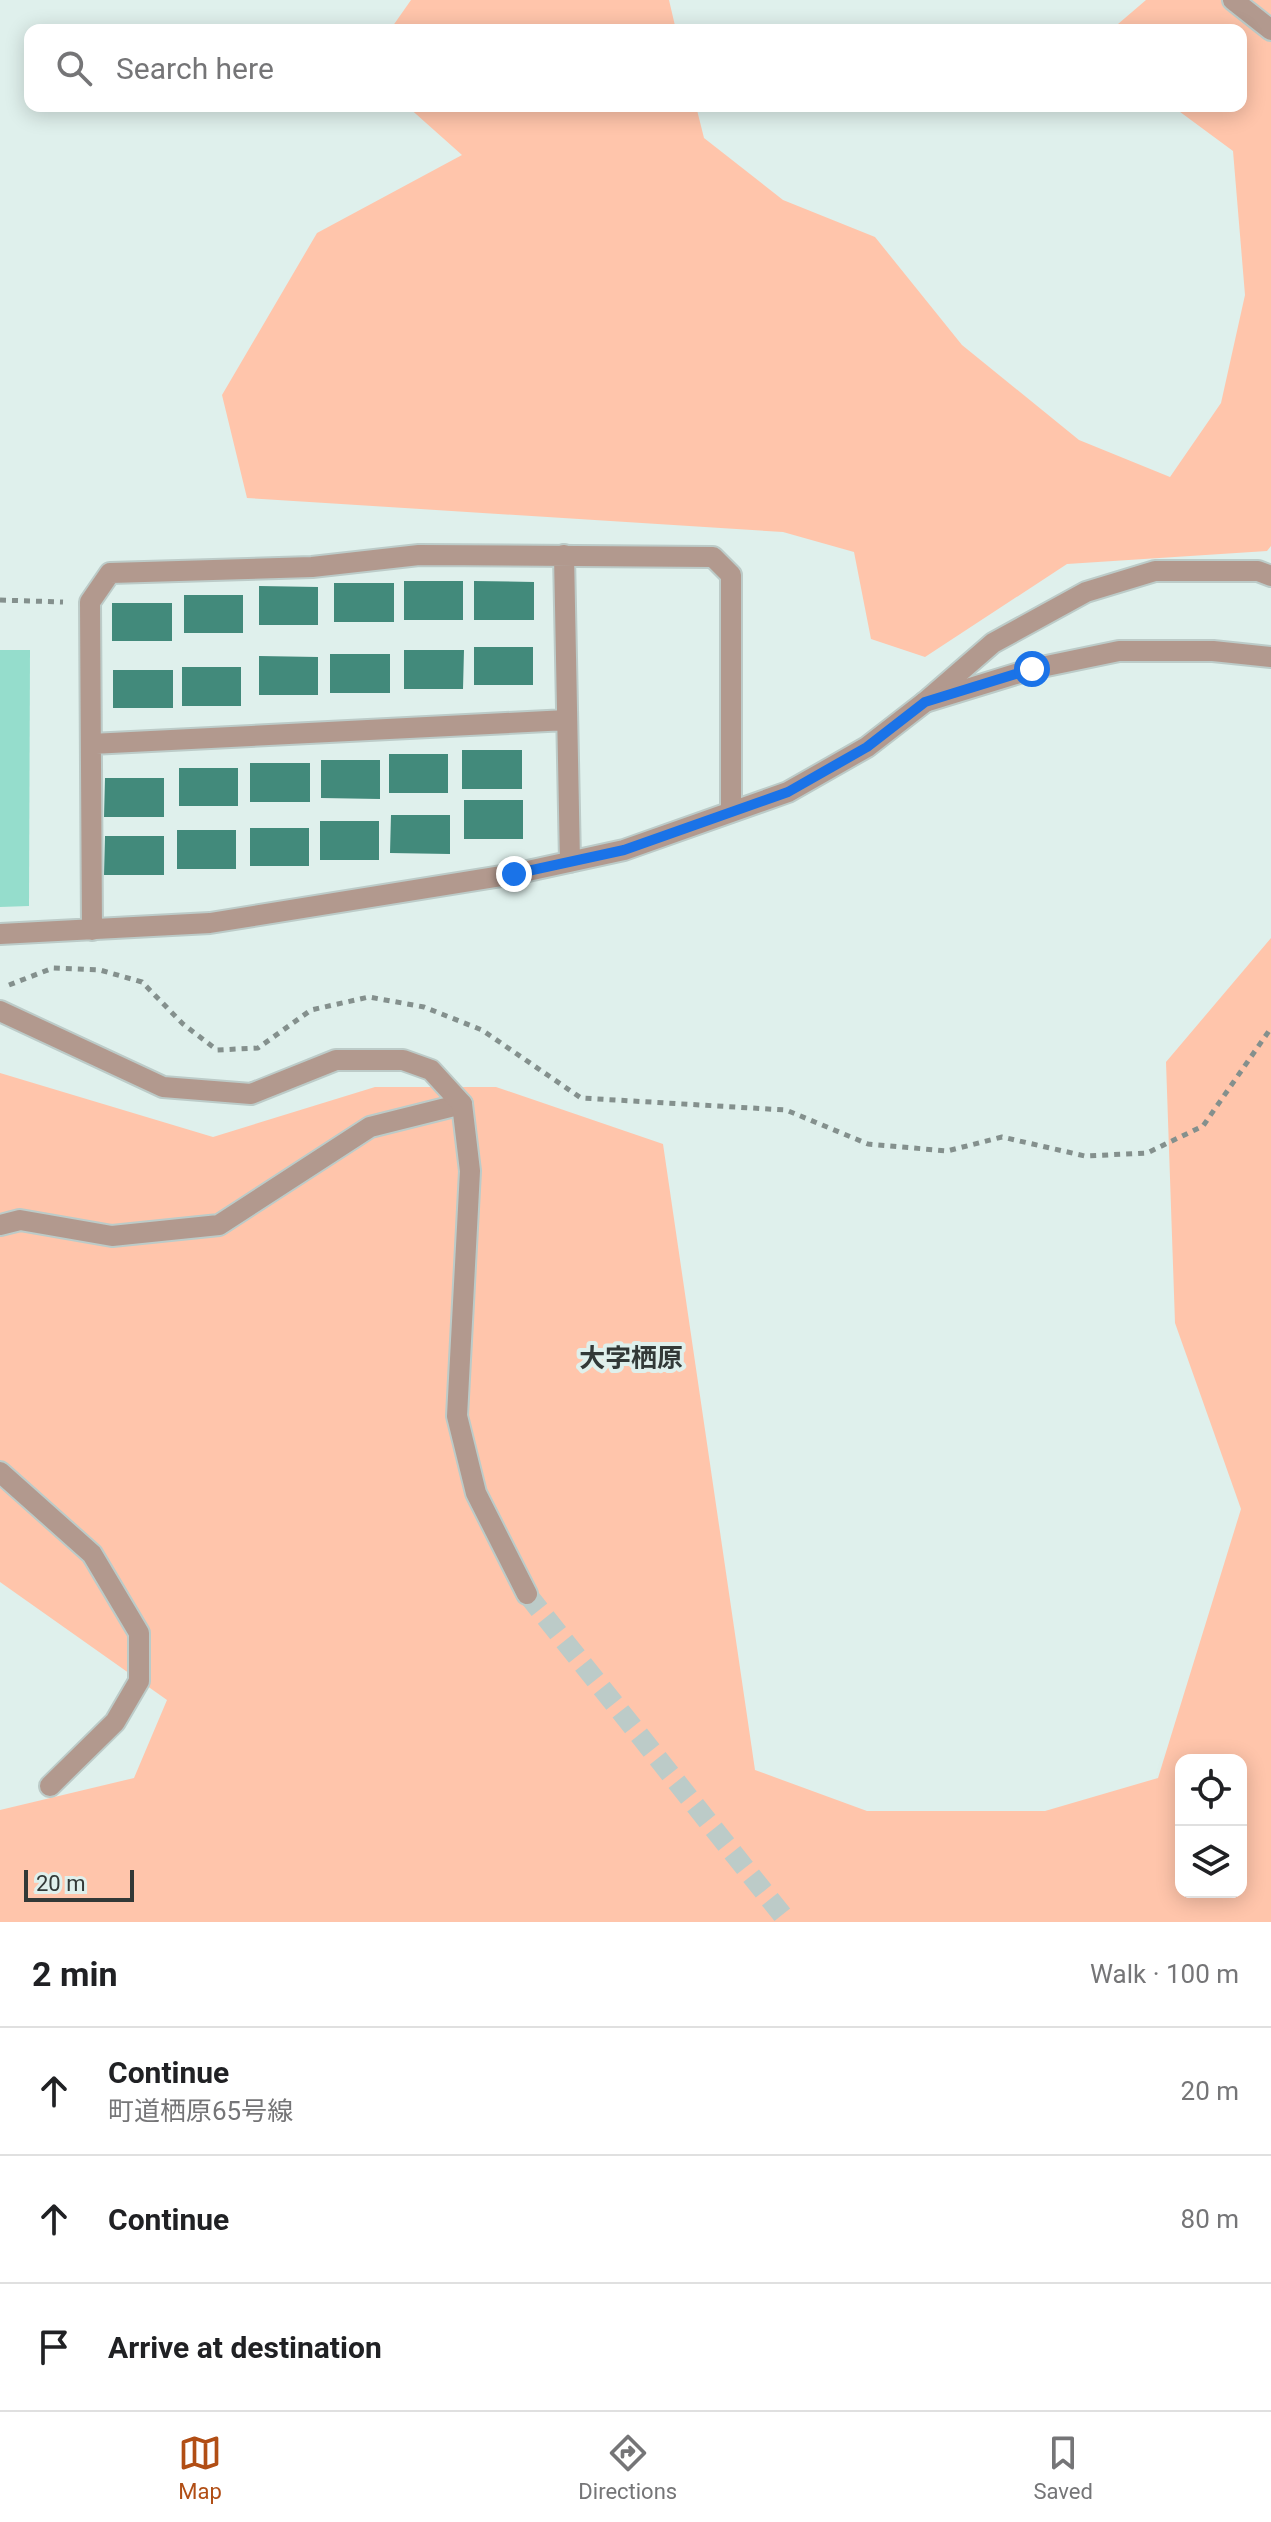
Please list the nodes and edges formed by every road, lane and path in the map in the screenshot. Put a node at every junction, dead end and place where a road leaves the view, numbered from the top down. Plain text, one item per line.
1 (1233, 0) edge
2 (1271, 30) edge
3 (564, 555) junction
4 (1271, 576) edge
5 (0, 600) edge
6 (90, 602) junction
7 (1271, 657) edge
8 (925, 702) junction
9 (567, 720) junction
10 (91, 744) junction
11 (731, 812) junction
12 (570, 862) junction
13 (92, 930) junction
14 (0, 934) edge
15 (0, 989) edge
16 (0, 1011) edge
17 (1271, 1028) edge
18 (462, 1104) junction
19 (0, 1225) edge
20 (0, 1472) edge
21 (527, 1594) tunnel mouth
22 (50, 1786) dead end

1 - 2 street
3 - 6 street
3 - 9 street
3 - 11 street
4 - 8 street
5 - 6 path
6 - 10 street
7 - 8 street
8 - 11 street
9 - 10 street
9 - 12 street
10 - 13 street
11 - 12 street
12 - 13 street
13 - 14 street
15 - 17 path
16 - 18 street
18 - 19 street
18 - 21 street
20 - 22 street

